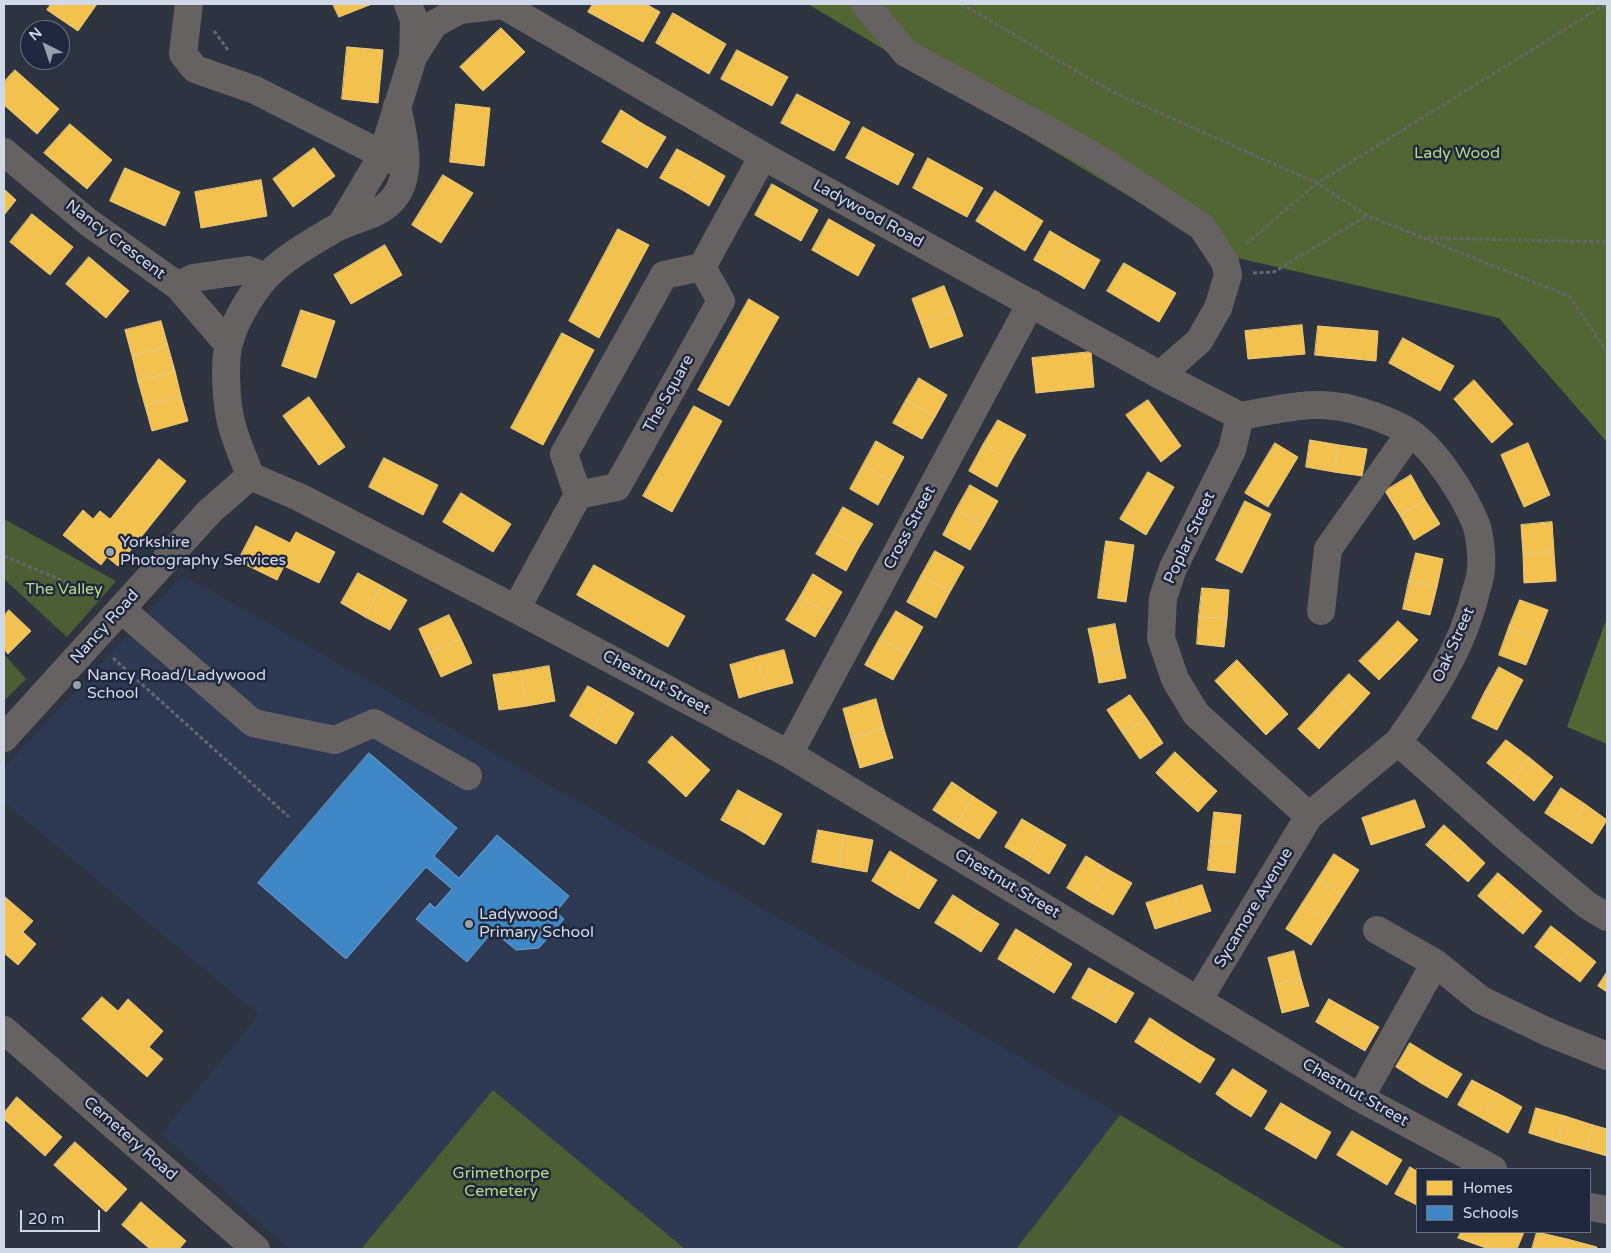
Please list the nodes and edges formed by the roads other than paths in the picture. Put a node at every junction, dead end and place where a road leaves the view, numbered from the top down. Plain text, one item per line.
1 (189, 4) edge
2 (408, 4) edge
3 (502, 4) edge
4 (866, 4) edge
5 (413, 57) junction
6 (4, 152) edge
7 (763, 156) junction
8 (394, 161) junction
9 (702, 267) junction
10 (266, 277) junction
11 (178, 286) junction
12 (1031, 303) junction
13 (228, 344) junction
14 (1160, 375) junction
15 (1240, 416) junction
16 (1410, 432) junction
17 (250, 476) junction
18 (578, 495) junction
19 (121, 609) junction
20 (516, 609) junction
21 (1322, 611) dead end
22 (4, 738) edge
23 (1398, 742) junction
24 (789, 754) junction
25 (468, 776) dead end
26 (1309, 816) junction
27 (1607, 917) edge
28 (1377, 930) dead end
29 (1435, 963) junction
30 (1199, 999) junction
31 (4, 1030) edge
32 (1607, 1056) edge
33 (1360, 1098) junction
34 (1491, 1168) edge
35 (1591, 1206) edge
36 (1607, 1210) edge
37 (256, 1249) edge

1 - 8 street
2 - 5 street
3 - 5 street
3 - 7 street, Ladywood Road
4 - 14 street
5 - 8 street
6 - 11 street, Nancy Crescent
7 - 9 street
7 - 12 street, Ladywood Road
8 - 10 street
9 - 18 street
9 - 18 street, The Square
10 - 11 street, Nancy Crescent
10 - 13 street
11 - 13 street
12 - 14 street, Ladywood Road
12 - 24 street, Cross Street
13 - 17 street
14 - 15 street, Ladywood Road
15 - 16 street, Oak Street
15 - 26 street, Poplar Street
16 - 21 street
16 - 23 street, Oak Street
17 - 19 street, Nancy Road
17 - 20 street
18 - 20 street
19 - 22 street, Nancy Road
19 - 25 street
20 - 24 street, Chestnut Street
23 - 26 street, Oak Street
23 - 27 street
24 - 30 street, Chestnut Street
26 - 30 street, Sycamore Avenue
28 - 29 street
29 - 32 street
29 - 33 street
30 - 33 street, Chestnut Street
31 - 37 street, Cemetery Road
33 - 34 street, Chestnut Street
35 - 36 street

